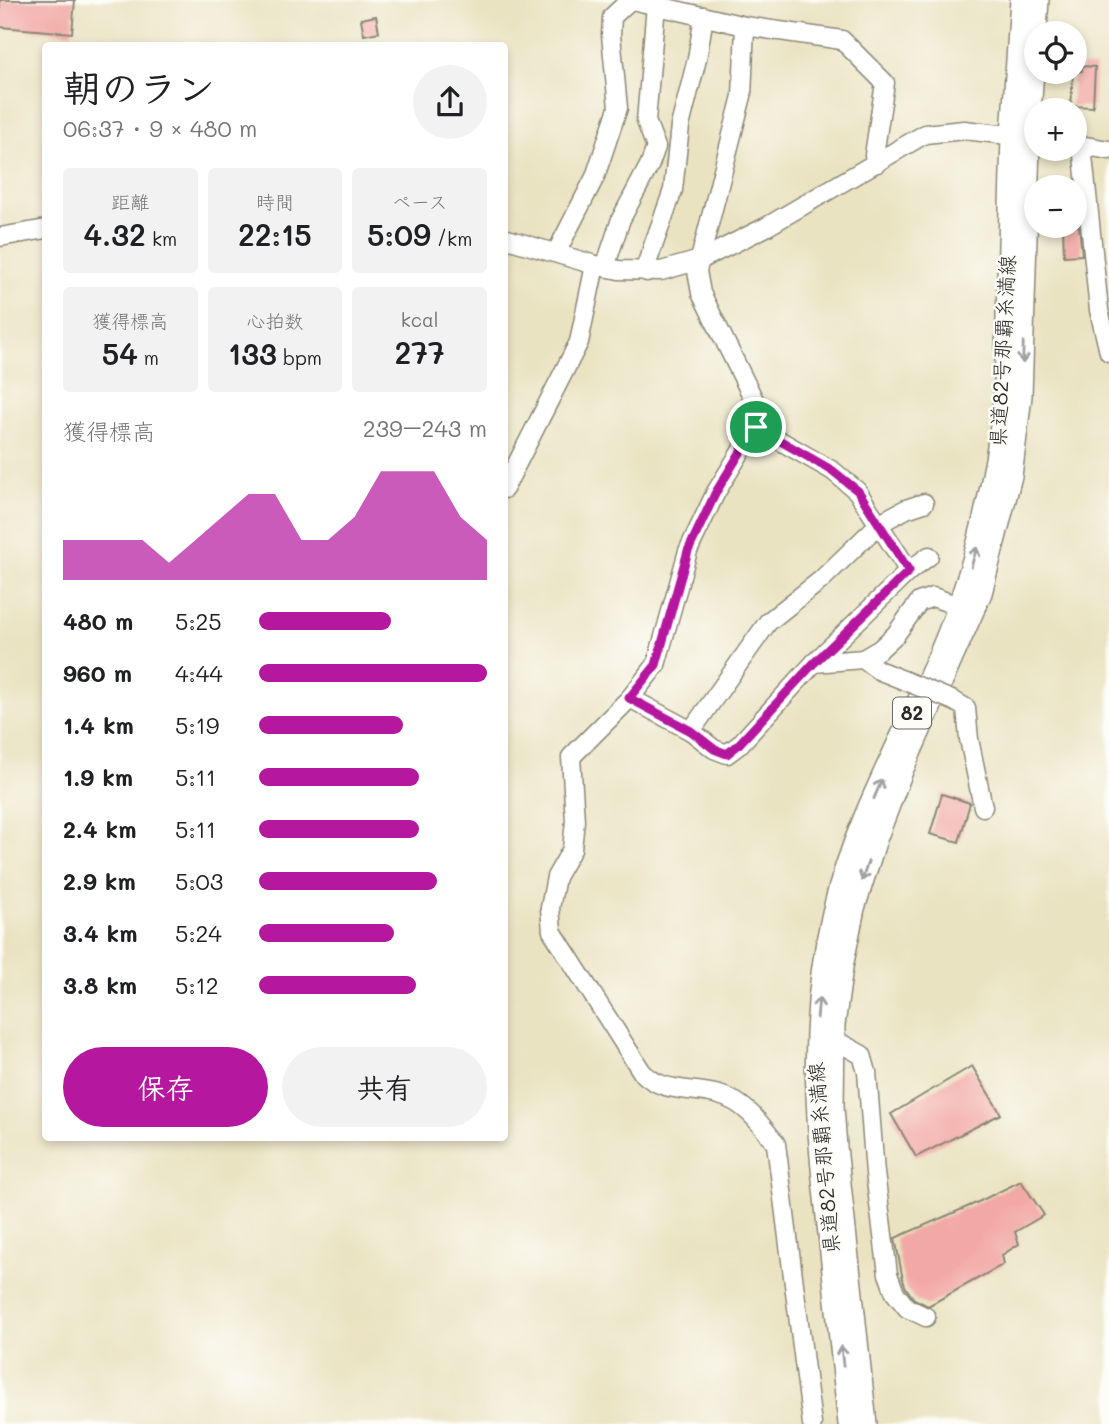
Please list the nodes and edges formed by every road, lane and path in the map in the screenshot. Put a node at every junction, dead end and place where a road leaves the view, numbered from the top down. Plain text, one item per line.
1 (631, 0) edge
2 (1021, 0) edge
3 (1038, 0) edge
4 (656, 5) junction
5 (704, 16) junction
6 (745, 26) junction
7 (1025, 98) edge
8 (1029, 98) edge
9 (1024, 137) edge
10 (1087, 146) edge
11 (1109, 149) edge
12 (1024, 160) edge
13 (1026, 161) edge
14 (1080, 161) edge
15 (877, 163) junction
16 (42, 230) edge
17 (0, 237) edge
18 (508, 239) edge
19 (556, 253) junction
20 (700, 260) junction
21 (600, 266) junction
22 (647, 272) junction
23 (1109, 352) edge
24 (756, 427) junction
25 (508, 481) edge
26 (924, 503) dead end
27 (880, 523) junction
28 (929, 556) dead end
29 (909, 571) junction
30 (958, 606) junction
31 (863, 659) junction
32 (814, 663) junction
33 (629, 698) junction
34 (691, 731) junction
35 (983, 807) dead end
36 (824, 1044) junction
37 (926, 1317) dead end
38 (812, 1424) edge
39 (849, 1424) edge
40 (866, 1424) edge

1 - 4 street
1 - 19 street
2 - 7 main road, 県道82号那覇糸満線 / 82
3 - 8 main road, 県道82号那覇糸満線 / 82
4 - 5 street
4 - 21 street
5 - 6 street
5 - 22 street
6 - 15 street
6 - 20 street
9 - 15 street
10 - 11 street
30 -> 12 main road, 県道82号那覇糸満線 / 82
13 -> 36 main road, 県道82号那覇糸満線 / 82
14 - 23 street
15 - 20 street
16 - 17 street
18 - 19 street
19 - 21 street
20 - 22 street
20 - 24 street
21 - 22 street
21 - 25 street
24 - 27 street
24 - 33 street
26 - 27 street
27 - 29 street
27 - 34 street
28 - 29 street
29 - 32 street
30 - 31 street
36 -> 30 main road, 県道82号那覇糸満線 / 82
31 - 32 street
31 - 35 street, bridge
32 - 34 street
33 - 34 street
33 - 38 street
36 - 37 street
39 -> 36 main road, 県道82号那覇糸満線 / 82
36 - 40 main road, 県道82号那覇糸満線 / 82

